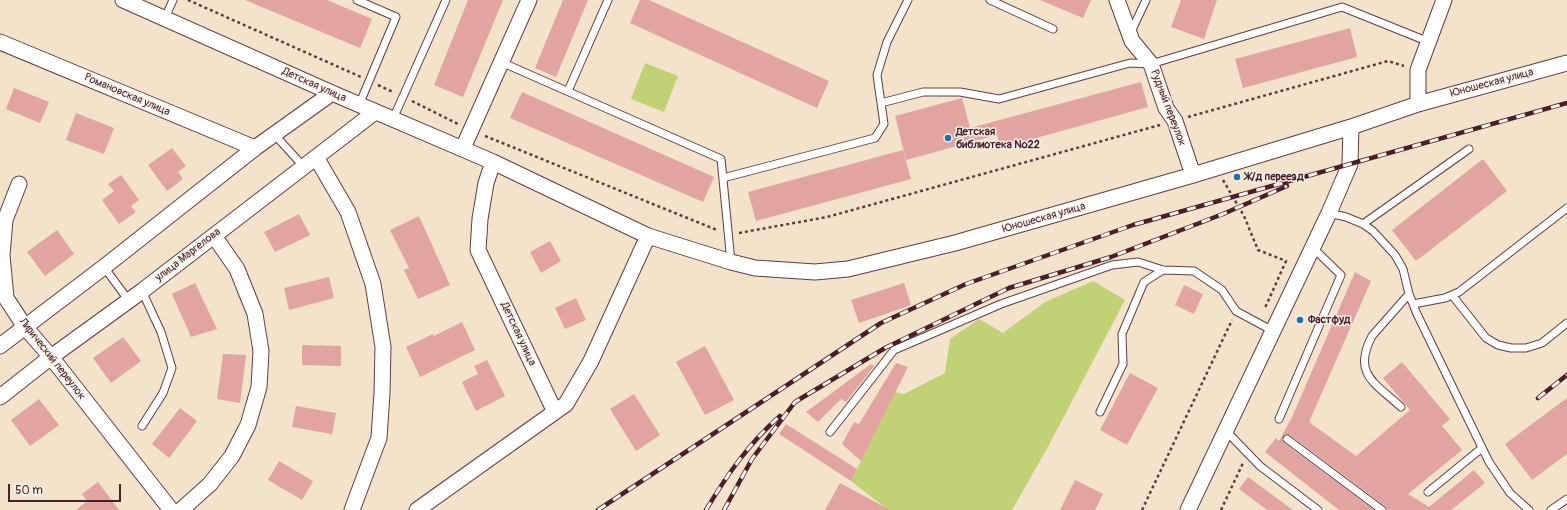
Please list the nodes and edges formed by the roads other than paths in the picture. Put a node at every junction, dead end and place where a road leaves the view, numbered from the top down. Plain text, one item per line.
1 (123, 0) edge
2 (173, 0) edge
3 (357, 0) edge
4 (446, 0) edge
5 (529, 0) edge
6 (608, 0) edge
7 (908, 0) edge
8 (990, 0) edge
9 (1117, 0) edge
10 (1146, 0) edge
11 (1444, 0) edge
12 (165, 18) junction
13 (1053, 29) dead end
14 (1130, 34) junction
15 (0, 42) edge
16 (1429, 42) junction
17 (501, 62) junction
18 (1567, 63) edge
19 (1151, 64) junction
20 (568, 91) junction
21 (332, 93) junction
22 (881, 103) junction
23 (1418, 104) junction
24 (358, 105) junction
25 (375, 112) junction
26 (393, 119) junction
27 (1351, 127) junction
28 (274, 134) junction
29 (255, 148) junction
30 (463, 148) junction
31 (1469, 149) dead end
32 (316, 157) junction
33 (494, 162) junction
34 (304, 166) junction
35 (1193, 175) junction
36 (723, 178) junction
37 (19, 184) dead end
38 (1567, 208) edge
39 (1329, 213) junction
40 (1363, 224) junction
41 (214, 236) junction
42 (648, 236) junction
43 (1313, 248) junction
44 (731, 262) junction
45 (104, 267) junction
46 (1163, 270) junction
47 (142, 291) junction
48 (1409, 294) junction
49 (1452, 295) junction
50 (129, 301) junction
51 (1413, 304) junction
52 (1567, 324) edge
53 (25, 327) junction
54 (1273, 331) junction
55 (0, 346) edge
56 (51, 357) junction
57 (0, 397) edge
58 (1401, 407) dead end
59 (555, 412) junction
60 (1100, 412) dead end
61 (1279, 419) dead end
62 (142, 426) dead end
63 (1226, 431) junction
64 (830, 432) dead end
65 (1287, 439) dead end
66 (1482, 448) junction
67 (1428, 492) dead end
68 (1567, 499) edge
69 (171, 510) edge
70 (181, 510) edge
71 (352, 510) edge
72 (417, 510) edge
73 (1188, 510) edge
74 (1318, 510) edge
75 (1382, 510) edge
76 (1529, 510) edge
77 (1551, 510) edge

1 - 12 street
2 - 12 lane
3 - 24 lane
4 - 26 lane
5 - 17 street
6 - 20 lane
7 - 22 lane
8 - 13 lane
9 - 14 street, Рудный переулок
10 - 14 lane
11 - 16 street
12 - 21 street, Детская улица
14 - 19 street, Рудный переулок
15 - 29 street, Романовская улица
16 - 19 lane
16 - 23 street
17 - 20 lane
17 - 30 street
18 - 23 street, Юношеская улица
19 - 22 lane
19 - 35 street, Рудный переулок
20 - 36 lane
21 - 24 street, Детская улица
21 - 28 street
22 - 36 lane
23 - 27 street, Юношеская улица
24 - 25 street, Детская улица
25 - 26 street, Детская улица
25 - 32 street, улица Маргелова
26 - 30 street, Детская улица
27 - 35 street, Юношеская улица
27 - 39 street
28 - 29 street
28 - 34 lane
29 - 45 street
30 - 33 street, Детская улица
31 - 40 lane
32 - 34 street, улица Маргелова
32 - 71 street
33 - 42 street, Детская улица
33 - 59 street, Детская улица
34 - 41 street, улица Маргелова
35 - 44 street, Юношеская улица
36 - 44 lane
37 - 53 street, Лирический переулок
38 - 49 lane
39 - 40 lane
39 - 43 street
40 - 48 lane
41 - 47 street, улица Маргелова
41 - 70 street
42 - 44 street, Детская улица
42 - 59 street
43 - 54 street
43 - 61 lane
45 - 50 lane
45 - 53 street
46 - 54 lane
46 - 60 lane
46 - 64 lane
47 - 50 street, улица Маргелова
47 - 62 lane
48 - 51 lane
48 - 58 lane
49 - 51 lane
49 - 52 lane
50 - 56 street, улица Маргелова
51 - 66 lane
53 - 55 street
53 - 56 street, Лирический переулок
54 - 63 street
56 - 57 street, улица Маргелова
56 - 69 street, Лирический переулок
59 - 72 street
63 - 73 street
63 - 74 lane
65 - 75 lane
66 - 67 lane
66 - 76 lane
68 - 77 lane

